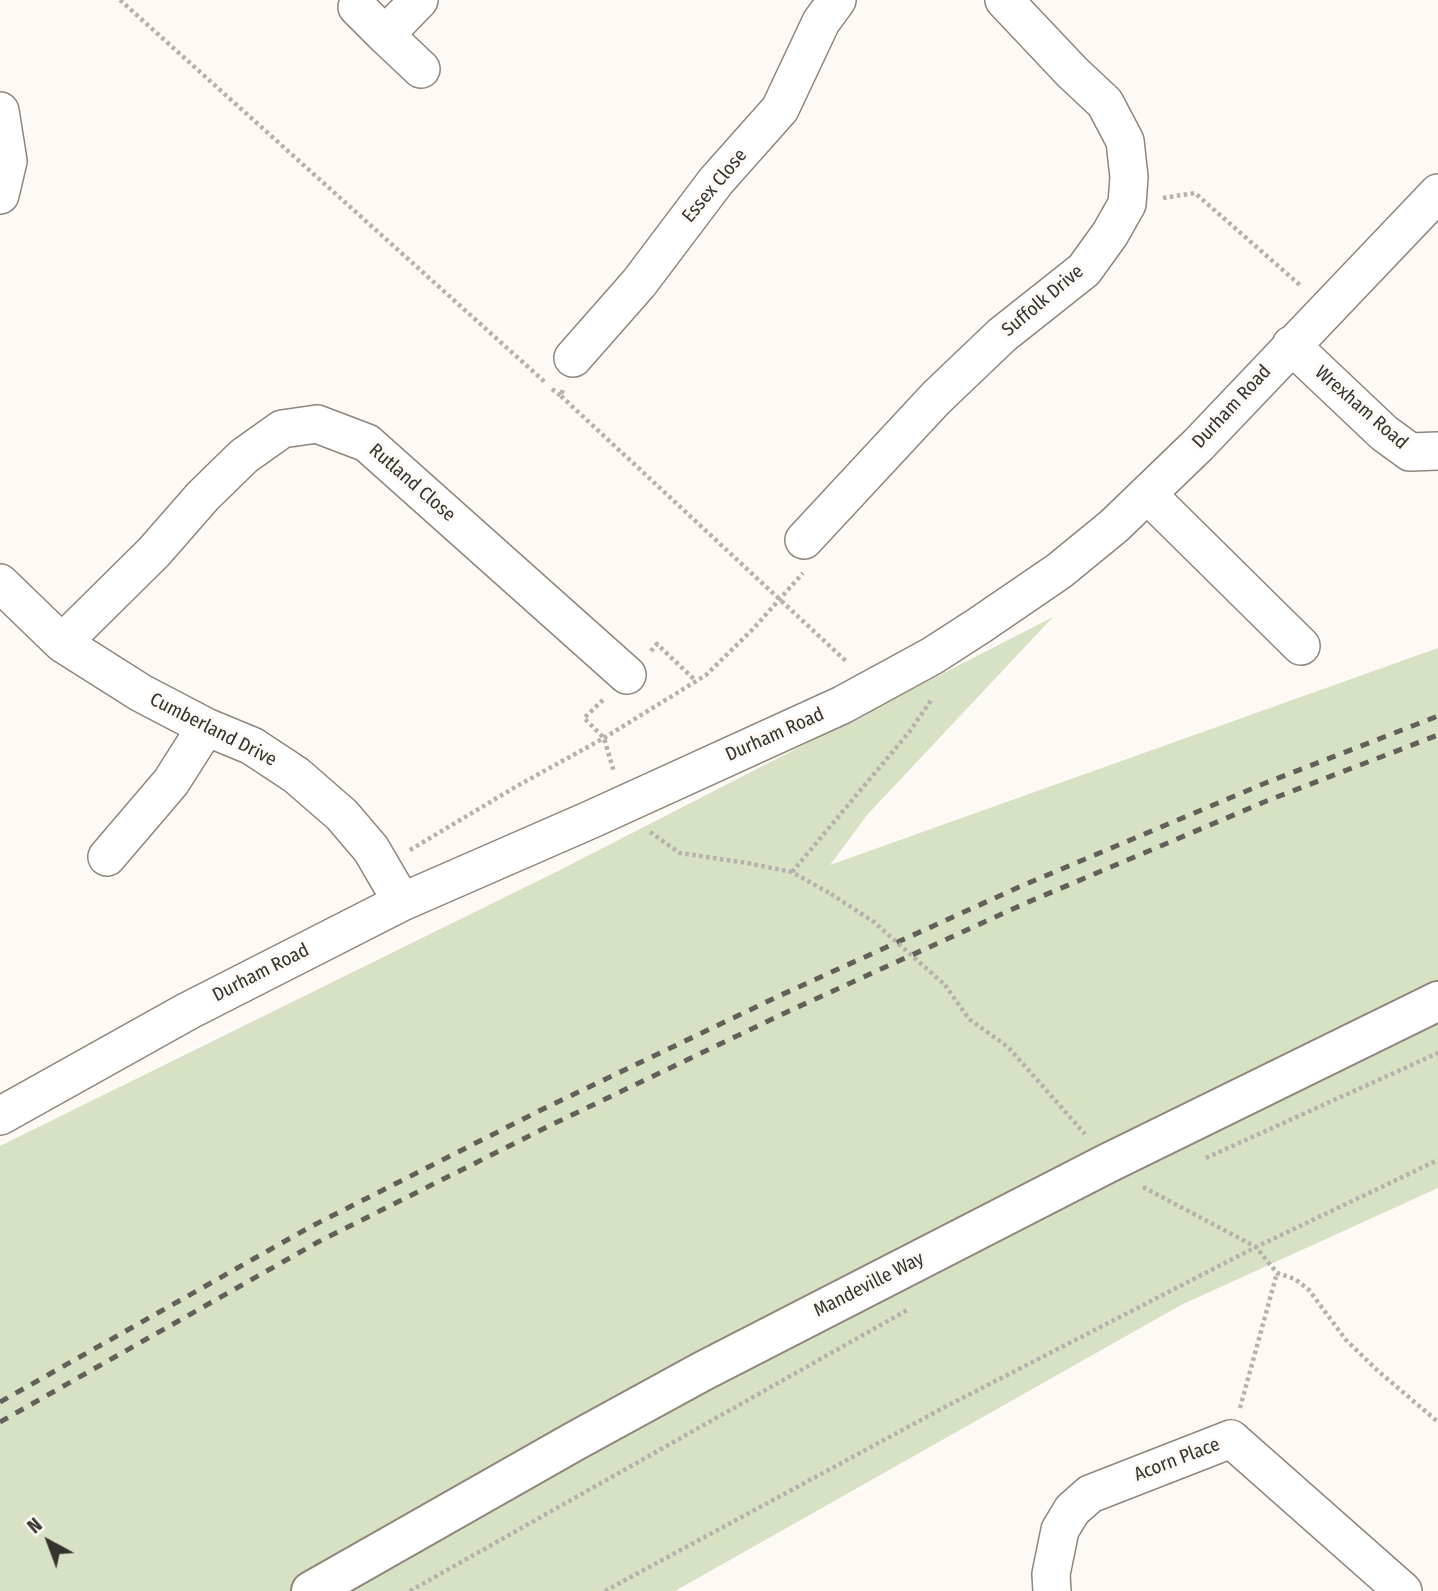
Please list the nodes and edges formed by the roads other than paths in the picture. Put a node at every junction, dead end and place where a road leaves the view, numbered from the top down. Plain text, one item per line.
1 (419, 0) edge
2 (837, 0) edge
3 (1004, 0) edge
4 (357, 7) dead end
5 (386, 35) junction
6 (421, 69) dead end
7 (0, 111) edge
8 (1438, 193) edge
9 (0, 195) edge
10 (1291, 345) junction
11 (573, 358) road end
12 (1438, 451) edge
13 (1147, 494) junction
14 (804, 540) dead end
15 (0, 583) edge
16 (62, 643) junction
17 (1301, 646) dead end
18 (627, 675) road end
19 (206, 727) junction
20 (107, 857) dead end
21 (402, 902) junction
22 (1438, 1001) edge
23 (0, 1116) edge
24 (311, 1591) edge
25 (1052, 1591) edge
26 (1403, 1591) edge

1 - 5 street
2 - 11 street, Essex Close
3 - 14 street, Suffolk Drive
4 - 5 street
5 - 6 street
7 - 9 street
8 - 10 street, Durham Road
10 - 12 street, Wrexham Road
10 - 13 street, Durham Road
13 - 17 street
13 - 21 street, Durham Road
15 - 16 street, Cumberland Drive
16 - 18 street, Rutland Close
16 - 19 street, Cumberland Drive
19 - 20 street
19 - 21 street, Cumberland Drive
21 - 23 street, Durham Road
22 - 24 main road, Mandeville Way
25 - 26 street, Acorn Place

